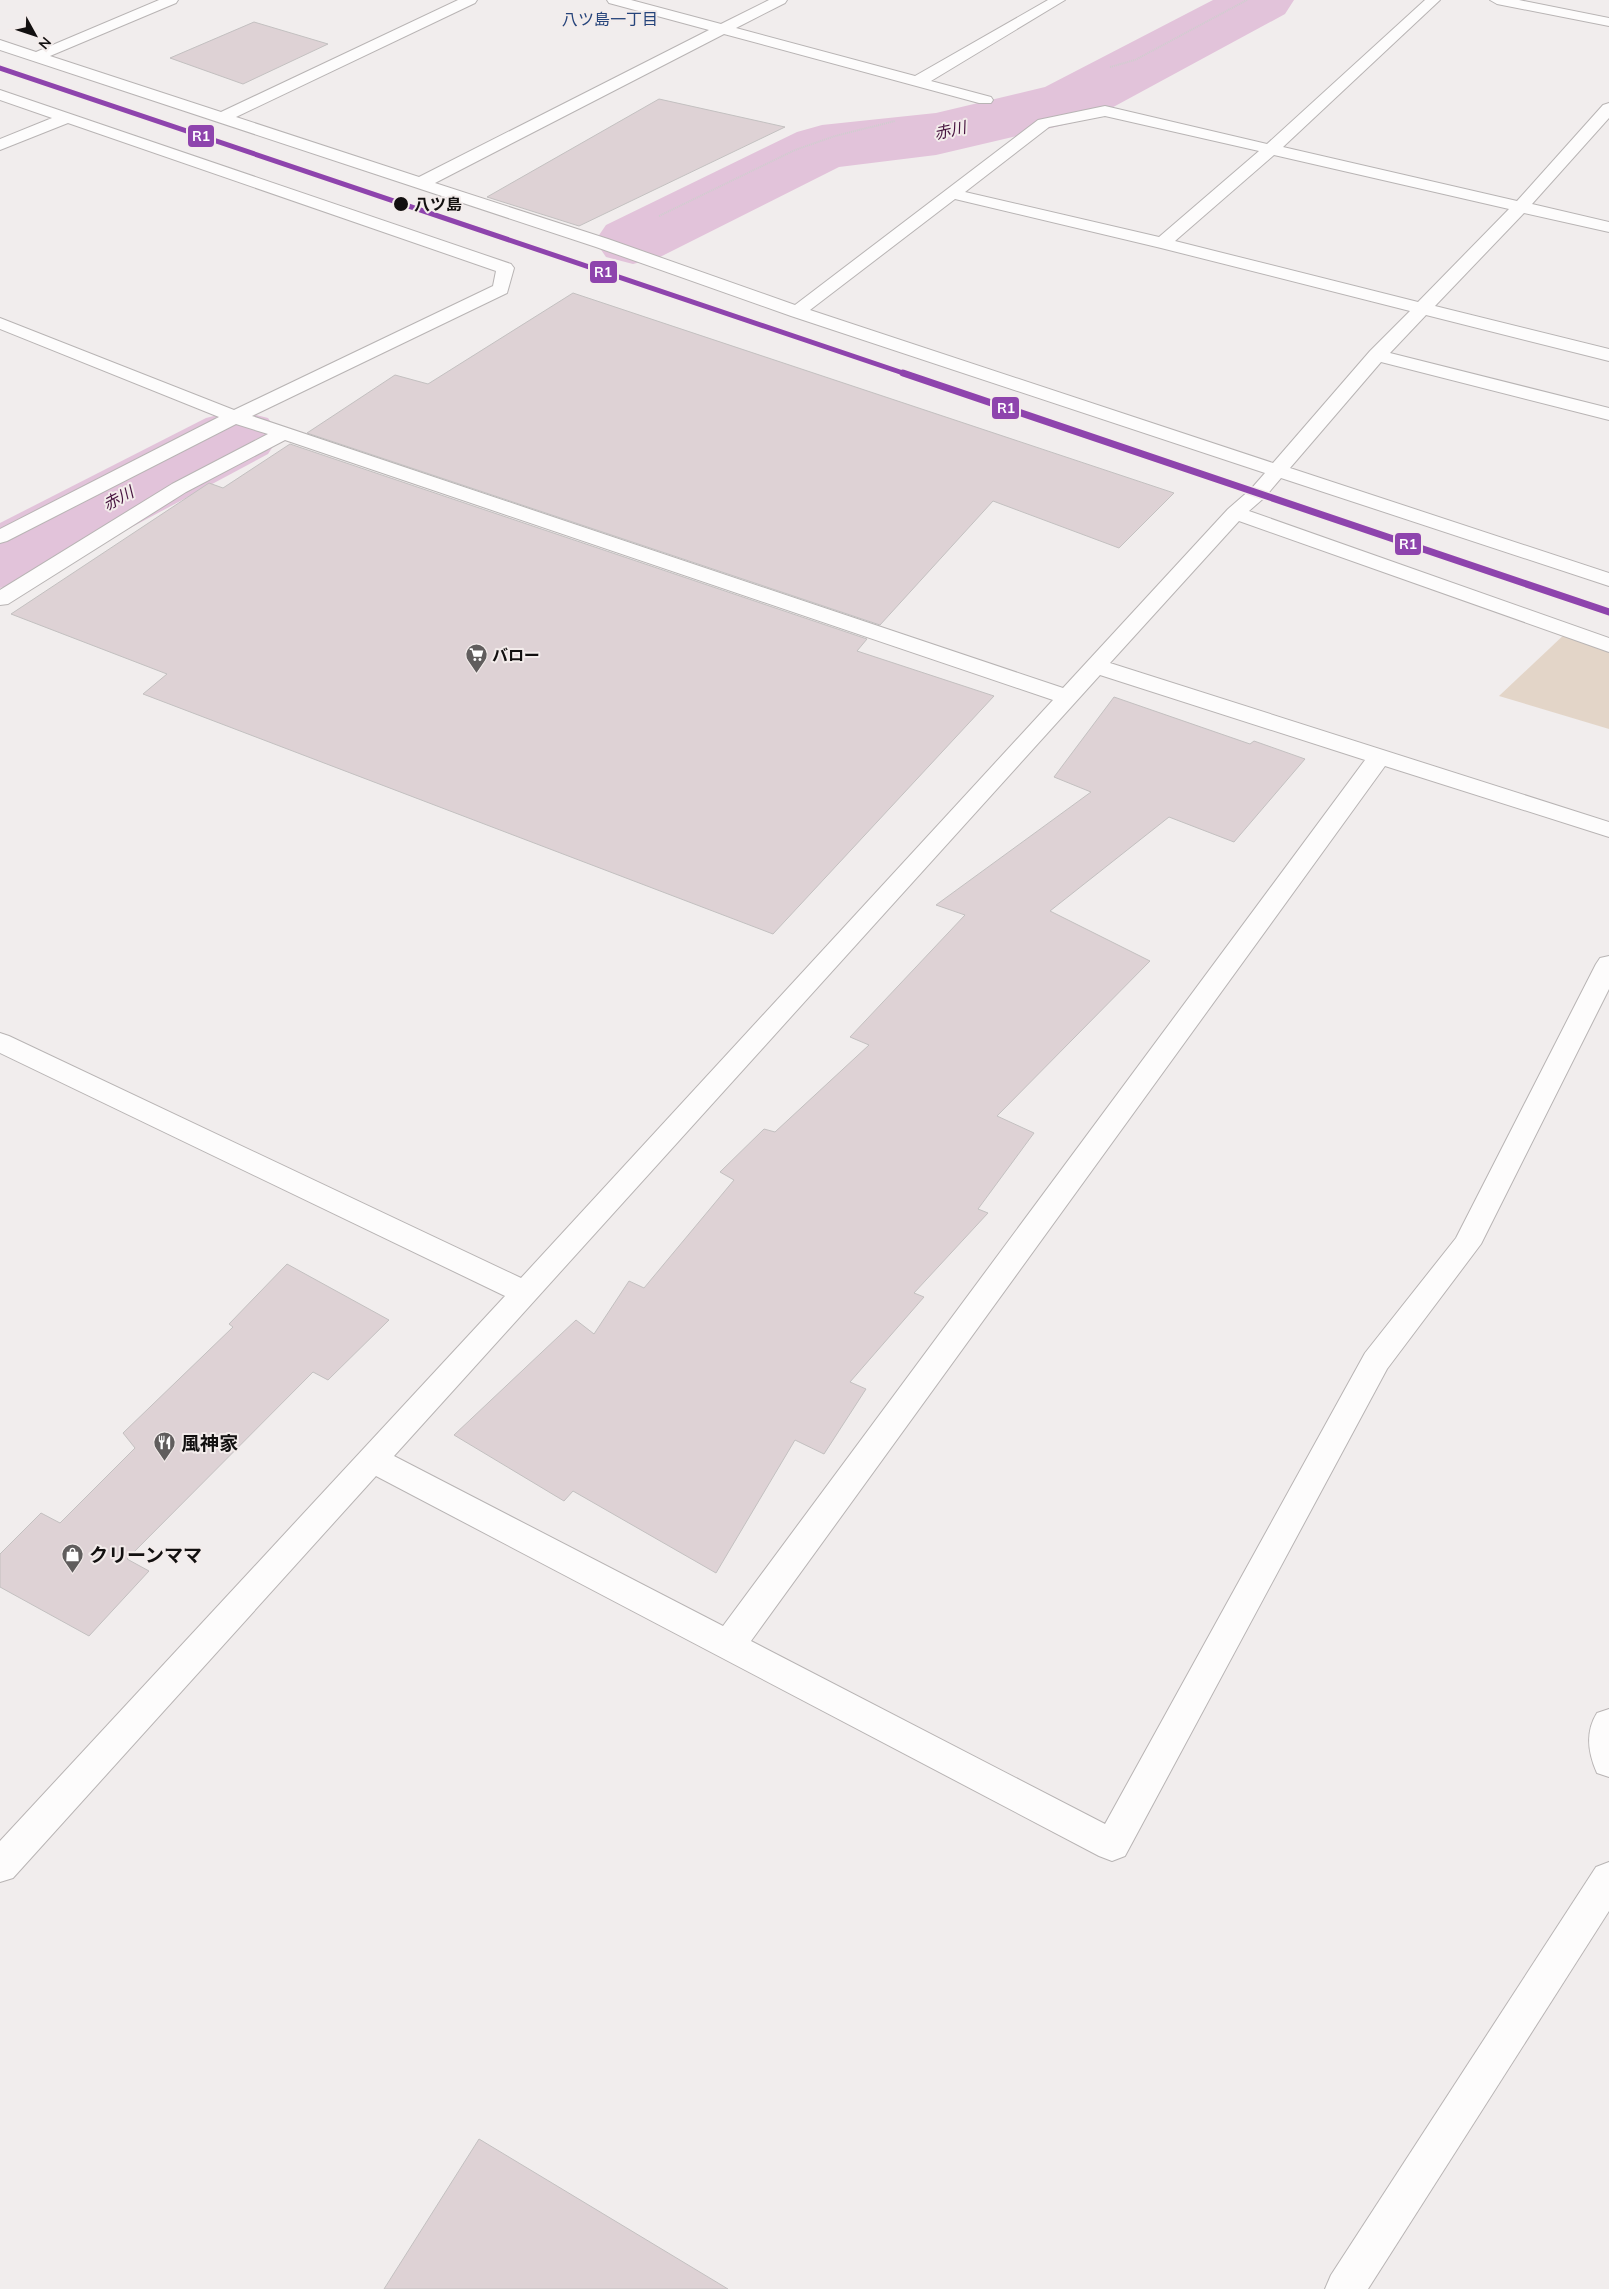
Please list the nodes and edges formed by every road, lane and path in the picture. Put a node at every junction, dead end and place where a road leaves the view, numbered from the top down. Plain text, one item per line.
1 (171, 0) edge
2 (470, 0) edge
3 (614, 0) edge
4 (780, 0) edge
5 (1058, 0) edge
6 (1433, 0) edge
7 (1497, 0) edge
8 (1609, 22) edge
9 (724, 30) junction
10 (0, 45) edge
11 (36, 57) junction
12 (917, 82) junction
13 (0, 95) edge
14 (985, 100) dead end
15 (1609, 108) edge
16 (224, 117) junction
17 (67, 118) junction
18 (0, 145) edge
19 (1272, 148) junction
20 (422, 183) junction
21 (954, 194) junction
22 (1521, 206) junction
23 (1609, 226) edge
24 (1162, 243) junction
25 (1422, 308) junction
26 (798, 312) junction
27 (0, 323) edge
28 (1377, 355) junction
29 (1609, 355) edge
30 (1609, 414) edge
31 (235, 416) junction
32 (284, 433) junction
33 (1276, 472) junction
34 (1235, 513) junction
35 (0, 537) edge
36 (1609, 580) edge
37 (0, 599) edge
38 (1609, 645) edge
39 (1096, 666) junction
40 (1067, 697) junction
41 (1380, 756) junction
42 (1609, 830) edge
43 (1609, 964) edge
44 (0, 1042) edge
45 (526, 1293) junction
46 (373, 1460) junction
47 (728, 1646) junction
48 (1609, 1724) edge
49 (1609, 1762) edge
50 (0, 1866) edge
51 (1609, 1880) edge
52 (1345, 2289) edge

1 - 11 street
2 - 16 street
3 - 9 street
4 - 9 street
5 - 12 street
6 - 19 street
7 - 8 street
9 - 12 street
9 - 20 street
10 - 11 street
11 - 16 street
12 - 14 street
13 - 17 street
15 - 22 street
16 - 20 street
17 - 18 street
17 - 31 street
19 - 21 street
19 - 22 street
19 - 24 street
20 - 26 street
21 - 24 street
21 - 26 street
22 - 23 street
22 - 25 street
24 - 25 street
25 - 28 street
25 - 29 street
26 - 33 street
27 - 31 street
28 - 30 street
28 - 33 street
31 - 32 street
31 - 35 street
32 - 37 street
32 - 40 street
33 - 34 street
33 - 36 street
34 - 38 street
34 - 39 street
39 - 40 street
39 - 41 street
40 - 45 street
41 - 42 street
41 - 47 street
43 - 47 street
44 - 45 street
45 - 46 street
46 - 47 street
46 - 50 street
48 - 49 street
51 - 52 street

